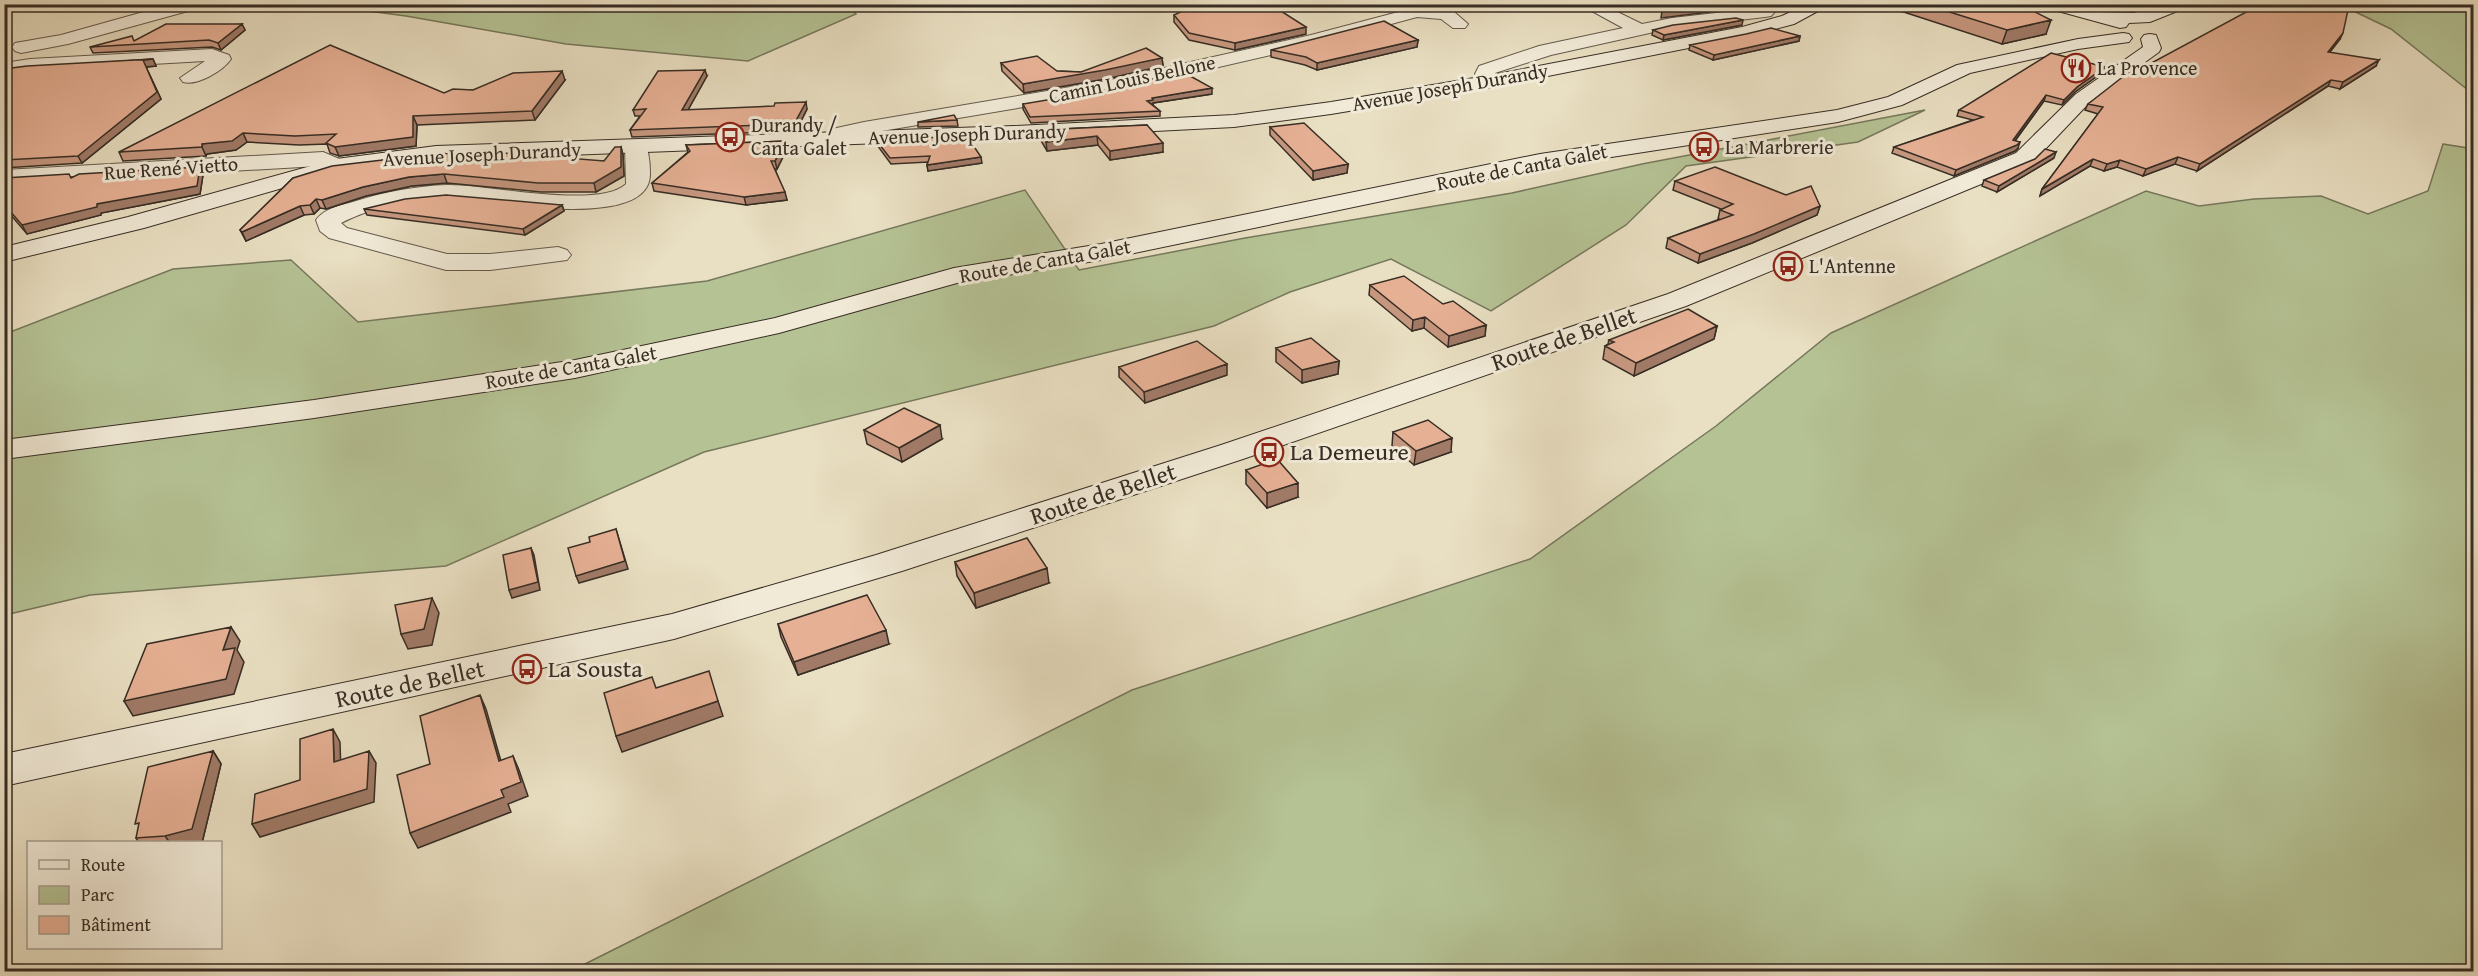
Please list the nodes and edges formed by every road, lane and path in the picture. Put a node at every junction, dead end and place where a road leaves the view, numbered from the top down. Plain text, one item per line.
1 (192, 4) edge
2 (1587, 4) edge
3 (1774, 4) edge
4 (1822, 4) edge
5 (2053, 4) edge
6 (2175, 6) edge
7 (1409, 8) edge
8 (1642, 11) dead end
9 (1671, 23) junction
10 (1459, 24) dead end
11 (2138, 24) edge
12 (2104, 25) junction
13 (1638, 29) junction
14 (2078, 44) junction
15 (4, 50) edge
16 (4, 69) edge
17 (190, 78) dead end
18 (1492, 81) junction
19 (831, 139) junction
20 (636, 147) junction
21 (336, 166) junction
22 (4, 177) edge
23 (4, 255) edge
24 (558, 255) dead end
25 (4, 450) edge
26 (4, 770) edge

1 - 15 street
2 - 13 street
3 - 9 street
4 - 18 street, Avenue Joseph Durandy
5 - 12 street
6 - 11 street
7 - 10 street, Camin Louis Bellone
7 - 19 street, Camin Louis Bellone
8 - 9 street
9 - 13 street
11 - 12 street
11 - 12 street
11 - 14 street, Route de Canta Galet
11 - 26 street, Route de Bellet
12 - 14 street, Route de Canta Galet
13 - 18 street
14 - 25 street, Route de Canta Galet
16 - 17 street
18 - 19 street, Avenue Joseph Durandy
19 - 20 street, Avenue Joseph Durandy
20 - 21 street, Avenue Joseph Durandy
20 - 24 street
21 - 22 street, Rue René Vietto
21 - 23 street, Avenue Joseph Durandy

